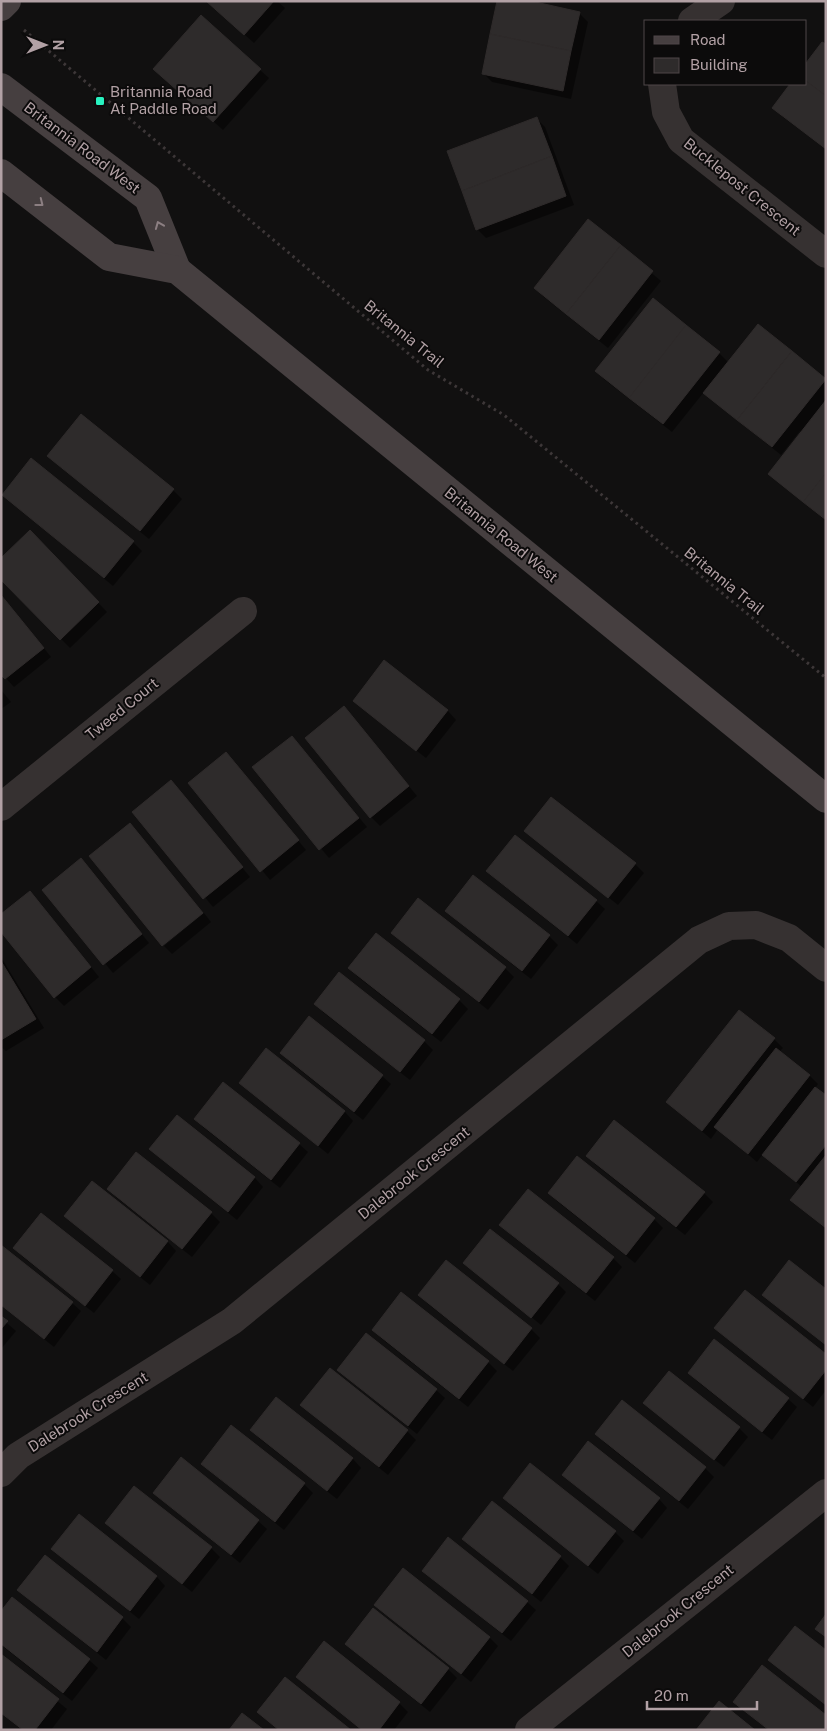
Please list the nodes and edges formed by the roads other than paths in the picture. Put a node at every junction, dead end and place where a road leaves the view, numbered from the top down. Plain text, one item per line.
1 (7, 1) edge
2 (721, 1) edge
3 (1, 7) edge
4 (693, 20) edge
5 (662, 85) edge
6 (1, 87) edge
7 (1, 173) edge
8 (826, 254) edge
9 (177, 270) junction
10 (243, 611) dead end
11 (826, 799) edge
12 (1, 807) edge
13 (826, 968) edge
14 (1, 1473) edge
15 (826, 1493) edge
16 (529, 1730) edge

1 - 3 main road
2 - 4 street
5 - 8 street, Bucklepost Crescent
9 -> 6 main road, Britannia Road West
7 -> 9 main road, Britannia Road West
9 - 11 main road, Britannia Road West
10 - 12 street, Tweed Court
13 - 14 street, Dalebrook Crescent
15 - 16 street, Dalebrook Crescent

